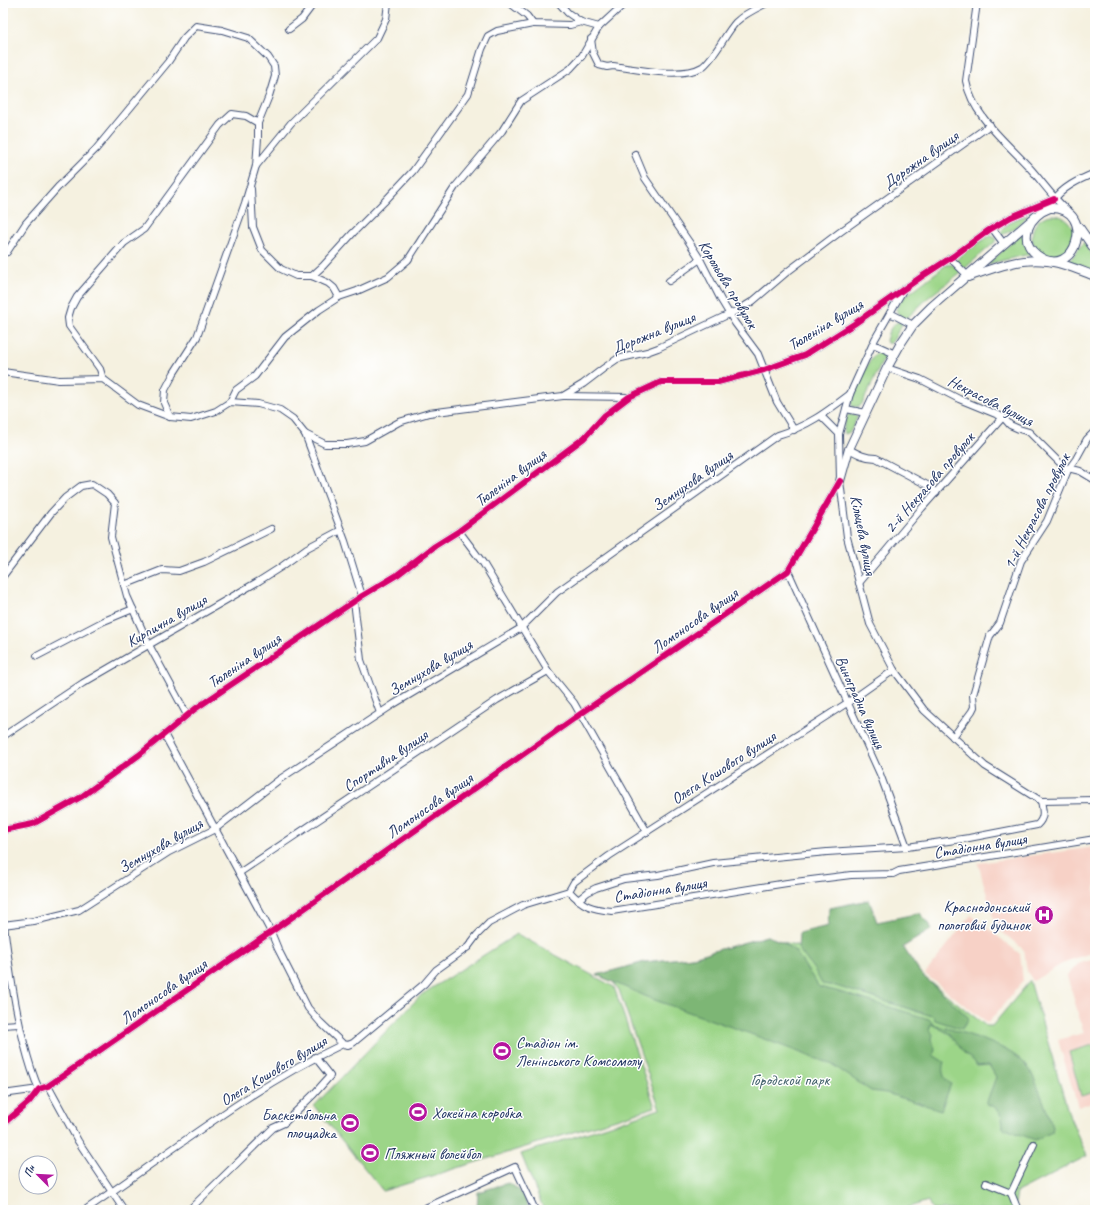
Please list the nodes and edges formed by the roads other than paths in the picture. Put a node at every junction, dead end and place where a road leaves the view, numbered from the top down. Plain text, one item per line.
1 (314, 3) edge
2 (388, 3) edge
3 (510, 3) edge
4 (559, 3) edge
5 (625, 3) edge
6 (767, 3) edge
7 (976, 3) edge
8 (581, 22) junction
9 (533, 24) junction
10 (599, 27) junction
11 (289, 29) dead end
12 (591, 39) junction
13 (258, 123) junction
14 (990, 125) junction
15 (635, 154) dead end
16 (256, 166) junction
17 (1095, 173) edge
18 (250, 186) junction
19 (1054, 199) junction
20 (1046, 209) junction
21 (1069, 213) junction
22 (1035, 217) junction
23 (1078, 224) junction
24 (992, 228) junction
25 (1004, 244) junction
26 (1095, 250) edge
27 (7, 252) dead end
28 (950, 258) junction
29 (700, 259) junction
30 (1048, 261) junction
31 (312, 276) junction
32 (1095, 276) edge
33 (966, 277) junction
34 (669, 281) dead end
35 (902, 290) junction
36 (339, 297) junction
37 (730, 313) junction
38 (890, 313) junction
39 (913, 325) junction
40 (873, 344) junction
41 (895, 354) junction
42 (887, 368) junction
43 (764, 370) junction
44 (3, 372) edge
45 (103, 379) junction
46 (850, 394) junction
47 (563, 396) junction
48 (629, 397) junction
49 (230, 402) junction
50 (846, 409) junction
51 (866, 413) junction
52 (821, 416) junction
53 (170, 417) junction
54 (1003, 417) junction
55 (794, 430) junction
56 (1095, 431) edge
57 (305, 434) junction
58 (839, 434) junction
59 (849, 449) junction
60 (1069, 468) junction
61 (1095, 480) edge
62 (840, 481) junction
63 (936, 493) junction
64 (271, 529) dead end
65 (341, 530) junction
66 (460, 531) junction
67 (788, 571) junction
68 (3, 576) edge
69 (859, 583) junction
70 (124, 585) junction
71 (362, 596) junction
72 (354, 601) junction
73 (133, 609) junction
74 (521, 628) junction
75 (149, 645) junction
76 (37, 656) dead end
77 (894, 670) junction
78 (548, 671) junction
79 (847, 703) junction
80 (380, 713) junction
81 (187, 715) junction
82 (579, 715) junction
83 (164, 734) junction
84 (5, 735) dead end
85 (953, 737) junction
86 (1095, 800) edge
87 (1041, 801) junction
88 (215, 829) junction
89 (3, 830) edge
90 (647, 832) junction
91 (1095, 839) edge
92 (907, 847) junction
93 (239, 873) junction
94 (569, 890) junction
95 (578, 900) junction
96 (4, 925) edge
97 (271, 932) junction
98 (19, 1024) junction
99 (3, 1026) edge
100 (343, 1044) junction
101 (315, 1057) junction
102 (48, 1086) junction
103 (39, 1089) junction
104 (3, 1094) edge
105 (3, 1124) edge
106 (1034, 1144) dead end
107 (986, 1182) dead end
108 (112, 1192) junction
109 (1011, 1193) junction
110 (85, 1210) edge
111 (124, 1210) edge
112 (188, 1210) edge
113 (421, 1210) edge
114 (535, 1210) edge
115 (1018, 1210) edge

1 - 11 street
2 - 16 street
3 - 9 street
4 - 8 street
5 - 10 street
6 - 12 street
7 - 14 street
8 - 9 street
8 - 10 street
9 - 31 street
10 - 12 street
12 - 36 street
13 - 16 street
13 - 27 street
13 - 45 street
14 - 19 street
14 - 37 street, Дорожна вулиця
15 - 29 street, Корольова провулок
16 - 18 street
17 - 19 street
18 - 31 street
18 - 53 street
19 - 20 street
19 - 21 street
19 - 24 street, Тюленіна вулиця
20 - 21 street
20 - 22 street, Кільцева вулиця
21 - 23 street
22 - 25 street, Кільцева вулиця
22 - 30 street, Кільцева вулиця
23 - 26 street
23 - 30 street
24 - 25 street
24 - 28 street, Тюленіна вулиця
25 - 33 street, Кільцева вулиця
28 - 33 street
28 - 35 street, Тюленіна вулиця
29 - 34 street
29 - 37 street, Корольова провулок
30 - 32 street
30 - 33 street
31 - 36 street
33 - 39 street, Кільцева вулиця
35 - 38 street
35 - 43 street, Тюленіна вулиця
36 - 49 street
37 - 43 street, Корольова провулок
37 - 47 street, Дорожна вулиця
38 - 39 street
38 - 40 street
39 - 41 street, Кільцева вулиця
40 - 41 street
40 - 46 street
41 - 42 street, Кільцева вулиця
42 - 51 street, Кільцева вулиця
42 - 54 street, Некрасова вулиця
43 - 48 street, Тюленіна вулиця
43 - 55 street, Корольова провулок
44 - 45 street
45 - 53 street
46 - 50 street
46 - 52 street, Земнухова вулиця
47 - 48 street
47 - 57 street, Дорожна вулиця
48 - 66 street, Тюленіна вулиця
49 - 53 street
49 - 57 street
50 - 51 street
50 - 58 street
51 - 59 street, Кільцева вулиця
52 - 55 street, Земнухова вулиця
52 - 58 street
54 - 60 street, Некрасова вулиця
54 - 63 street, 2-й Некрасова провулок
55 - 74 street, Земнухова вулиця
56 - 60 street, 1-й Некрасова провулок
57 - 65 street
58 - 62 street
59 - 62 street, Кільцева вулиця
59 - 63 street
60 - 61 street, Некрасова вулиця
60 - 85 street, 1-й Некрасова провулок
62 - 67 street, Ломоносова вулиця
62 - 69 street, Кільцева вулиця
63 - 69 street, 2-й Некрасова провулок
64 - 70 street
65 - 71 street
65 - 75 street, Кирпична вулиця
66 - 71 street, Тюленіна вулиця
66 - 74 street
67 - 79 street, Виноградна вулиця
67 - 82 street, Ломоносова вулиця
68 - 70 street
69 - 77 street, Кільцева вулиця
70 - 73 street
71 - 72 street, Тюленіна вулиця
72 - 80 street
72 - 81 street, Тюленіна вулиця
73 - 75 street
73 - 76 street
74 - 78 street
74 - 80 street, Земнухова вулиця
75 - 81 street
75 - 84 street, Кирпична вулиця
77 - 79 street, Олега Кошового вулиця
77 - 85 street, Кільцева вулиця
78 - 82 street
78 - 93 street, Спортивна вулиця
79 - 90 street, Олега Кошового вулиця
79 - 92 street, Виноградна вулиця
80 - 88 street, Земнухова вулиця
81 - 83 street, Тюленіна вулиця
82 - 90 street
82 - 97 street, Ломоносова вулиця
83 - 88 street
83 - 89 street, Тюленіна вулиця
85 - 87 street, Кільцева вулиця
86 - 87 street
87 - 92 street, Стадіонна вулиця
88 - 93 street
88 - 96 street, Земнухова вулиця
90 - 94 street, Олега Кошового вулиця
91 - 95 street, Стадіонна вулиця
92 - 95 street, Стадіонна вулиця
93 - 97 street
94 - 95 street
94 - 100 street, Олега Кошового вулиця
96 - 98 street
97 - 100 street
97 - 102 street, Ломоносова вулиця
98 - 99 street
98 - 103 street
100 - 101 street, Олега Кошового вулиця
101 - 108 street, Олега Кошового вулиця
101 - 112 street
102 - 103 street, Ломоносова вулиця
102 - 108 street
103 - 104 street, Ломоносова вулиця
103 - 105 street
106 - 109 street
107 - 109 street
108 - 110 street, Олега Кошового вулиця
108 - 111 street
109 - 115 street
113 - 114 street

